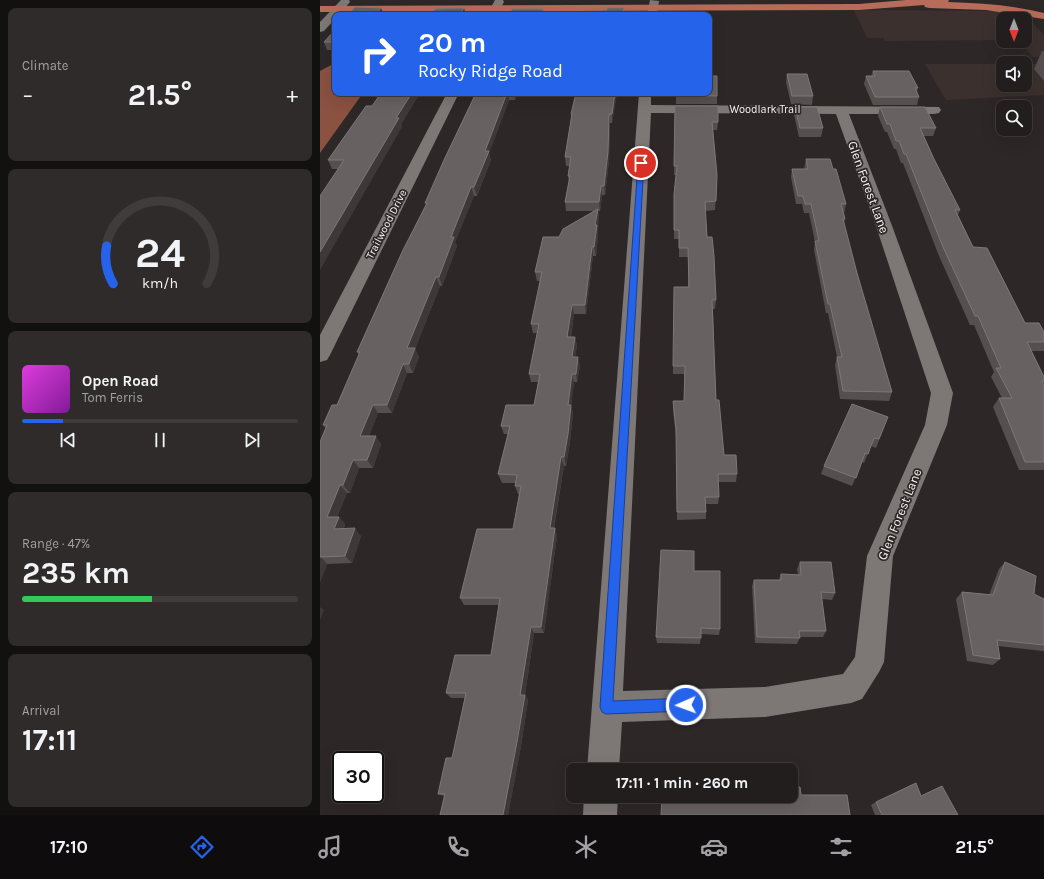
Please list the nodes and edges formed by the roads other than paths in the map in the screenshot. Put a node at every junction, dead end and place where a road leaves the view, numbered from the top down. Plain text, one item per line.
1 (877, 0) edge
2 (944, 0) edge
3 (1026, 0) edge
4 (320, 2) edge
5 (904, 4) junction
6 (342, 5) junction
7 (653, 8) edge
8 (320, 9) edge
9 (496, 9) edge
10 (336, 12) edge
11 (332, 16) edge
12 (1043, 17) edge
13 (320, 29) edge
14 (451, 96) edge
15 (645, 101) edge
16 (841, 110) junction
17 (934, 110) dead end
18 (320, 355) edge
19 (606, 707) junction
20 (603, 763) edge
21 (601, 803) edge
22 (600, 815) edge

1 - 7 main road
2 - 5 main road
3 - 12 main road
4 - 6 main road
5 - 7 main road
5 - 12 main road
6 - 8 main road
6 - 9 main road
6 - 10 street
7 - 9 main road
11 - 13 street
14 - 18 street, Trailwood Drive
15 - 16 street, Woodlark Trail
15 - 19 street
16 - 17 street, Woodlark Trail
16 - 19 street, Glen Forest Lane
19 - 20 street
21 - 22 street

